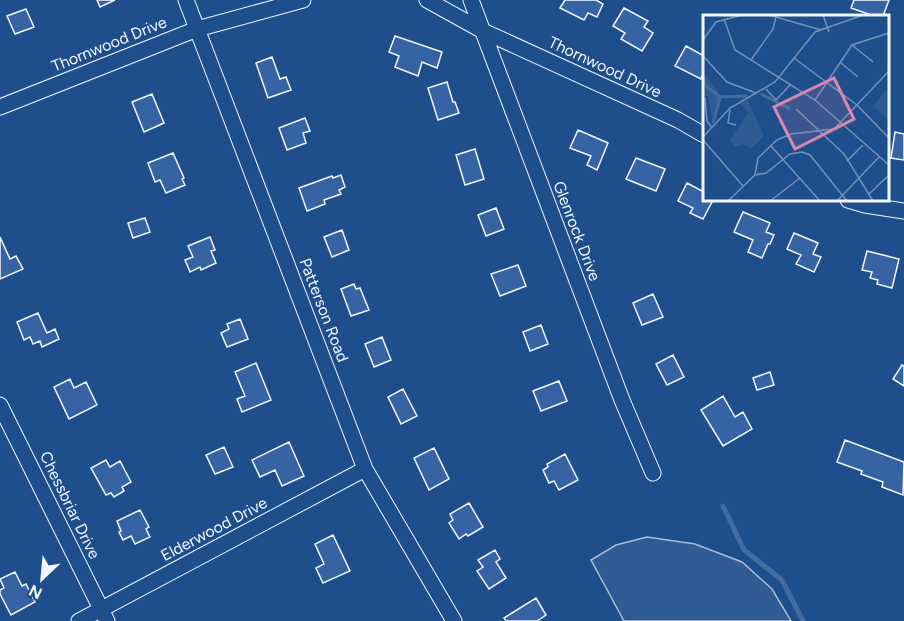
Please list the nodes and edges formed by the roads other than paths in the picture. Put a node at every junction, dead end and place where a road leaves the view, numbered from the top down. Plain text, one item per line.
1 (186, 0) edge
2 (303, 0) edge
3 (426, 0) edge
4 (471, 0) edge
5 (197, 29) junction
6 (483, 31) junction
7 (0, 107) edge
8 (703, 134) edge
9 (851, 201) edge
10 (904, 211) edge
11 (0, 405) edge
12 (365, 469) junction
13 (653, 473) dead end
14 (104, 615) edge
15 (79, 621) edge
16 (454, 621) edge

1 - 5 street, Patterson Road
2 - 5 street, Thornwood Drive
3 - 6 street, Thornwood Drive
4 - 6 street, Glenrock Drive
5 - 7 street, Thornwood Drive
5 - 12 street, Patterson Road
6 - 8 street, Thornwood Drive
6 - 13 street, Glenrock Drive
9 - 10 street
11 - 14 street, Chessbriar Drive
12 - 14 street, Elderwood Drive
12 - 16 street, Patterson Road
14 - 15 street, Elderwood Drive

